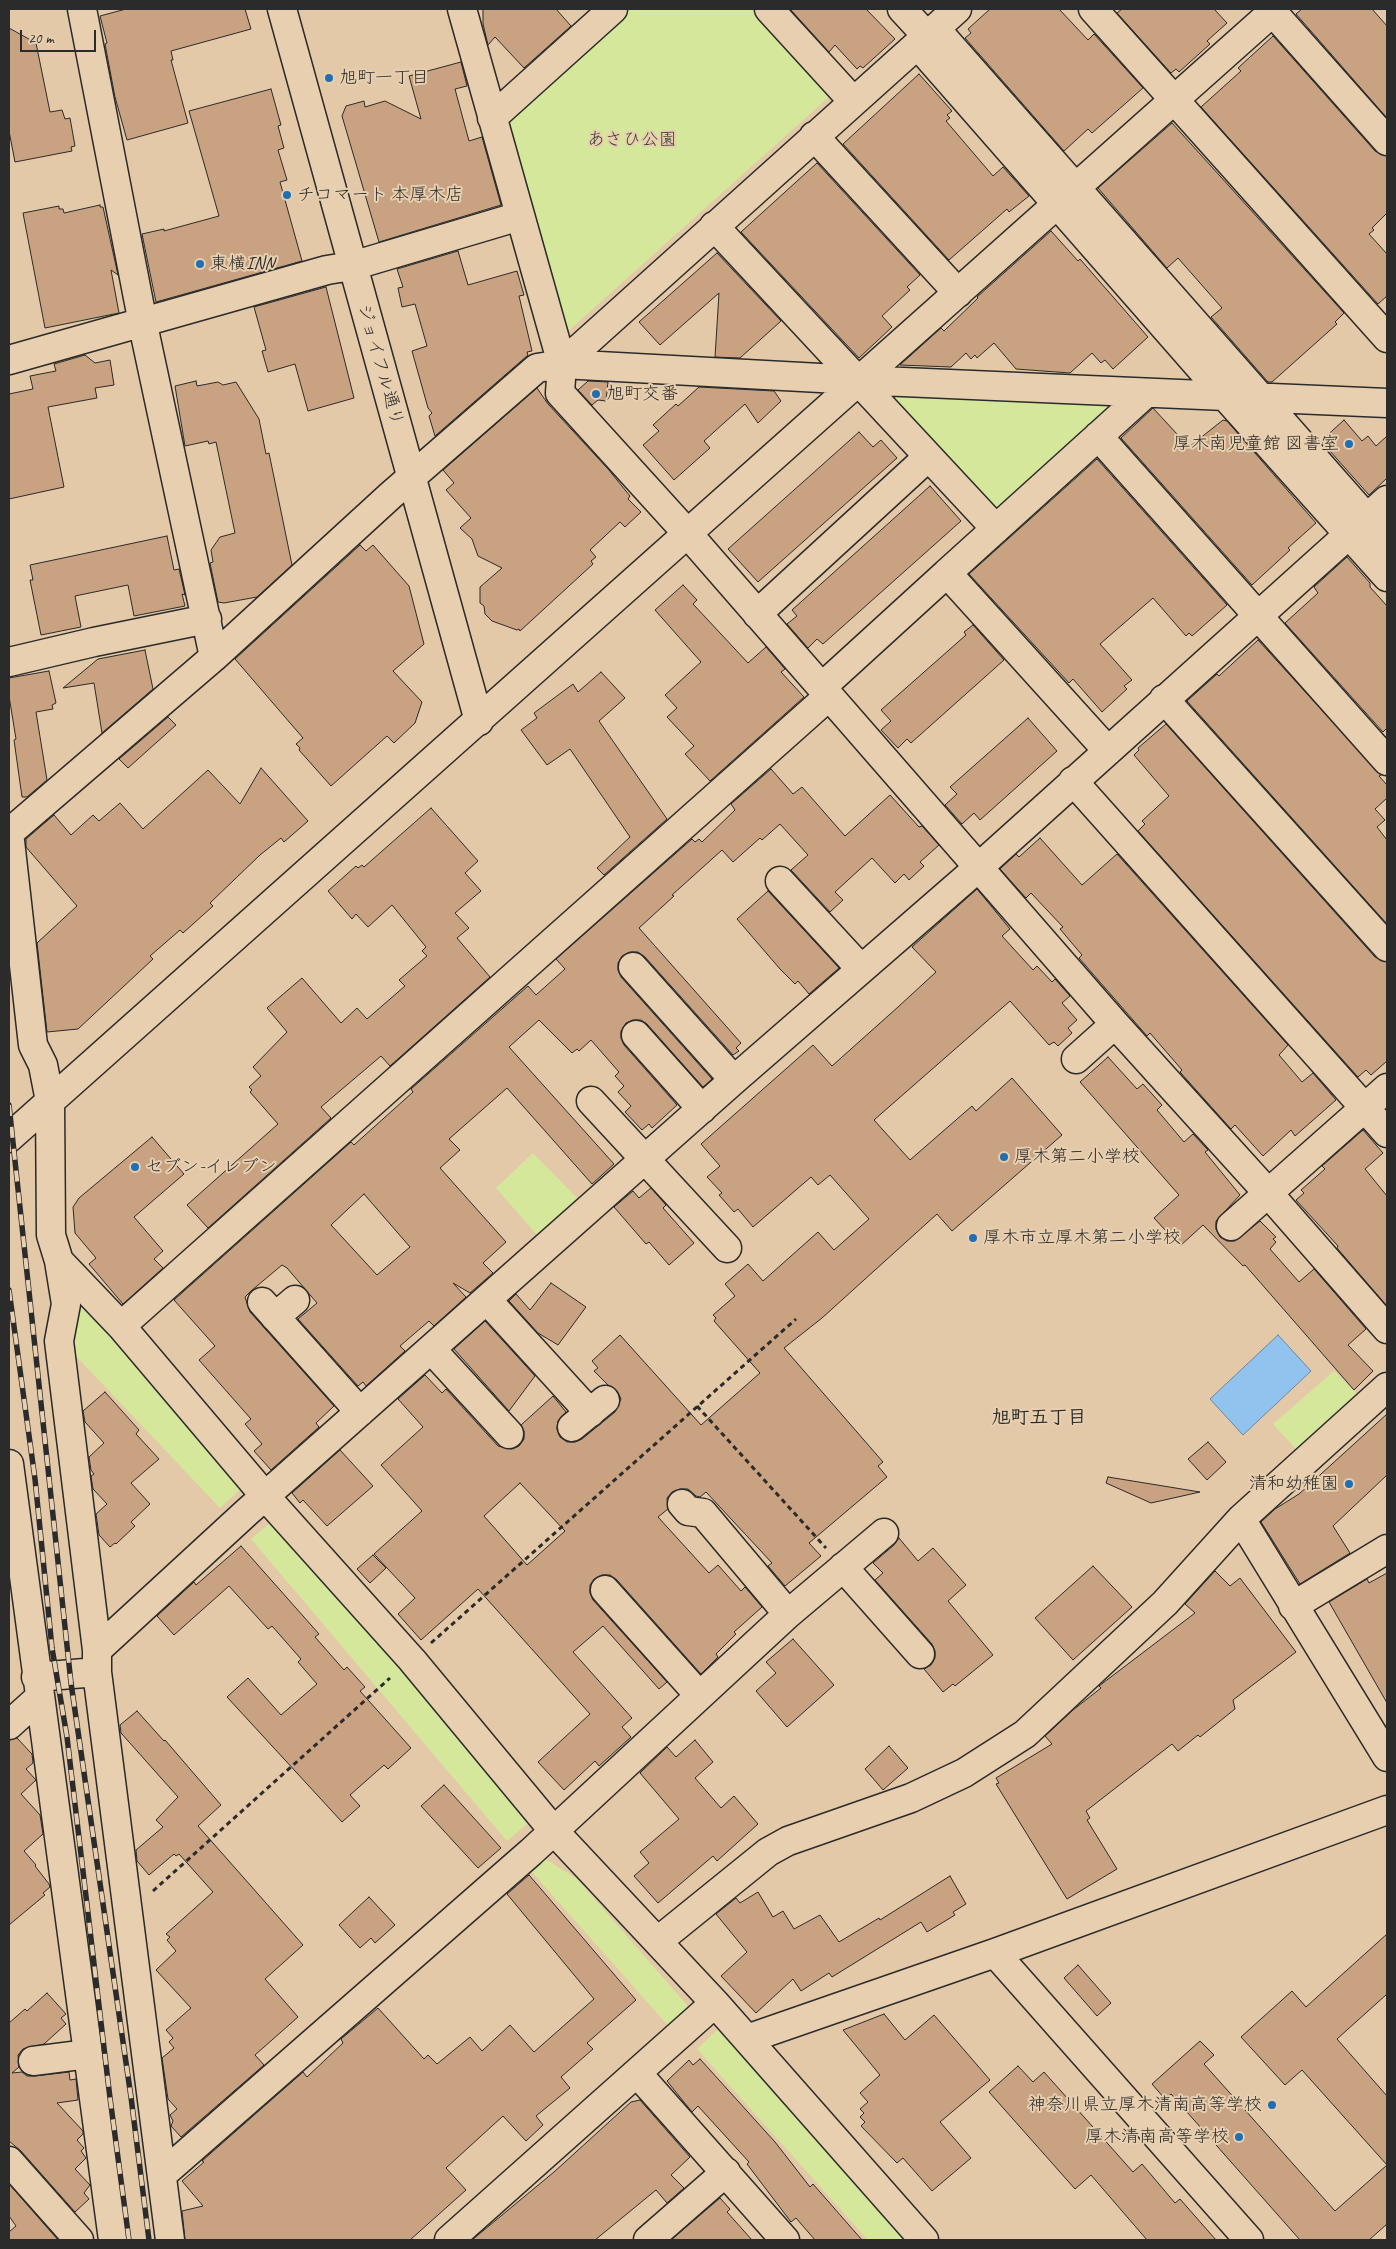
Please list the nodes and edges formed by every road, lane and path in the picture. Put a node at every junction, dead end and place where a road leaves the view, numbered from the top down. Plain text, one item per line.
1 (82, 9) edge
2 (282, 9) edge
3 (462, 9) edge
4 (613, 9) edge
5 (769, 9) edge
6 (902, 9) edge
7 (957, 9) edge
8 (1093, 9) edge
9 (1273, 10) edge
10 (926, 35) junction
11 (1174, 100) junction
12 (853, 101) junction
13 (492, 118) junction
14 (814, 136) junction
15 (1387, 141) edge
16 (1066, 196) junction
17 (520, 216) junction
18 (714, 226) junction
19 (352, 266) junction
20 (958, 293) junction
21 (143, 323) junction
22 (1387, 338) edge
23 (9, 360) edge
24 (562, 364) junction
25 (857, 380) junction
26 (1146, 392) junction
27 (1225, 396) junction
28 (1260, 398) junction
29 (1387, 403) edge
30 (1098, 436) junction
31 (928, 457) junction
32 (411, 478) junction
33 (1387, 500) edge
34 (1358, 526) junction
35 (996, 529) junction
36 (688, 534) junction
37 (1387, 541) edge
38 (948, 573) junction
39 (1387, 577) edge
40 (757, 614) junction
41 (1259, 617) junction
42 (207, 619) junction
43 (214, 657) junction
44 (9, 662) edge
45 (825, 692) junction
46 (1164, 699) junction
47 (479, 721) junction
48 (1108, 751) junction
49 (1387, 760) edge
50 (1073, 781) junction
51 (9, 832) edge
52 (979, 867) junction
53 (780, 881) dead end
54 (1387, 947) edge
55 (861, 969) junction
56 (647, 973) dead end
57 (1115, 1024) junction
58 (636, 1035) dead end
59 (1076, 1059) dead end
60 (734, 1080) junction
61 (1387, 1088) edge
62 (50, 1101) junction
63 (591, 1101) dead end
64 (1364, 1108) junction
65 (702, 1109) junction
66 (1387, 1133) edge
67 (9, 1138) edge
68 (645, 1160) junction
69 (1269, 1194) junction
70 (1231, 1226) dead end
71 (727, 1248) dead end
72 (59, 1261) junction
73 (487, 1300) junction
74 (277, 1306) dead end
75 (796, 1319) dead end
76 (121, 1326) junction
77 (1387, 1329) edge
78 (431, 1349) junction
79 (1387, 1387) edge
80 (697, 1406) junction
81 (360, 1412) junction
82 (589, 1413) dead end
83 (509, 1434) dead end
84 (9, 1464) edge
85 (266, 1496) junction
86 (682, 1504) dead end
87 (1241, 1519) junction
88 (884, 1533) dead end
89 (1387, 1549) edge
90 (843, 1568) junction
91 (605, 1590) dead end
92 (1293, 1606) junction
93 (788, 1614) junction
94 (920, 1654) dead end
95 (412, 1660) junction
96 (97, 1661) junction
97 (390, 1678) dead end
98 (38, 1688) junction
99 (699, 1696) junction
100 (9, 1725) edge
101 (1387, 1757) edge
102 (1387, 1810) edge
103 (553, 1830) junction
104 (128, 1913) junction
105 (658, 1941) junction
106 (995, 1953) junction
107 (715, 2003) junction
108 (747, 2039) junction
109 (88, 2054) junction
110 (32, 2061) dead end
111 (638, 2073) junction
112 (9, 2161) edge
113 (726, 2172) junction
114 (163, 2174) junction
115 (107, 2236) edge
116 (79, 2240) edge
117 (170, 2240) edge
118 (448, 2240) edge
119 (648, 2240) edge
120 (785, 2240) edge
121 (924, 2240) edge
122 (1249, 2240) edge

1 - 21 street
2 - 19 street, ジョイフル通り
3 - 13 street
4 - 13 street
5 - 12 street
6 - 10 street
7 - 10 street
8 - 11 street
9 - 11 street
9 - 15 street
10 - 12 street
10 - 16 street
11 - 16 street
11 - 22 street
12 - 14 street
13 - 17 street
14 - 18 street
14 - 20 street
16 - 20 street
16 - 27 street
16 - 28 street
17 - 19 street
17 - 24 street
18 - 24 street
18 - 25 street
19 - 21 street
19 - 32 street, ジョイフル通り
20 - 25 street
21 - 23 street
21 - 42 street
24 - 25 street
24 - 32 street
24 - 36 street
25 - 26 street
25 - 31 street
25 - 36 street
26 - 27 street
26 - 30 street
27 - 28 street
27 - 34 street
28 - 29 street
28 - 34 street
30 - 35 street
30 - 41 street
31 - 35 street
31 - 40 street
32 - 43 street
32 - 47 street, ジョイフル通り
33 - 34 street
34 - 37 street
34 - 39 street
34 - 41 street
35 - 38 street
36 - 40 street
36 - 47 street
38 - 45 street
38 - 48 street
40 - 45 street
41 - 46 street
41 - 49 street
42 - 43 street
42 - 44 street
43 - 51 street
45 - 52 street
45 - 76 street
46 - 48 street
46 - 54 street
47 - 62 street
48 - 50 street
50 - 52 street
50 - 64 street
51 - 62 street
52 - 55 street
52 - 57 street
53 - 55 street
55 - 60 street
56 - 60 street
57 - 59 street
57 - 69 street
58 - 65 street
60 - 65 street
61 - 64 street
62 - 67 street
62 - 72 street
63 - 68 street
64 - 66 street
64 - 69 street
65 - 68 street
68 - 71 street
68 - 73 street
69 - 70 street
69 - 77 street
72 - 76 street
72 - 96 street
73 - 78 street
73 - 82 street
74 - 81 street
75 - 80 path
76 - 85 street
78 - 81 street
78 - 83 street
79 - 87 street
80 - 90 path
80 - 95 path
81 - 85 street
84 - 98 street
85 - 95 street
85 - 96 street
86 - 93 street
87 - 92 street
87 - 105 street
88 - 90 street
89 - 92 street
90 - 93 street
90 - 94 street
91 - 99 street
92 - 101 street
93 - 99 street
95 - 103 street
96 - 98 street
96 - 104 street
97 - 104 path
98 - 100 street
98 - 109 street
99 - 103 street
102 - 106 street
103 - 105 street
103 - 114 street
104 - 114 street
105 - 107 street
106 - 108 street
106 - 122 street
107 - 108 street
107 - 111 street
108 - 121 street
109 - 110 street
109 - 115 street
111 - 113 street
111 - 118 street
112 - 116 street
113 - 119 street
113 - 120 street
114 - 117 street

